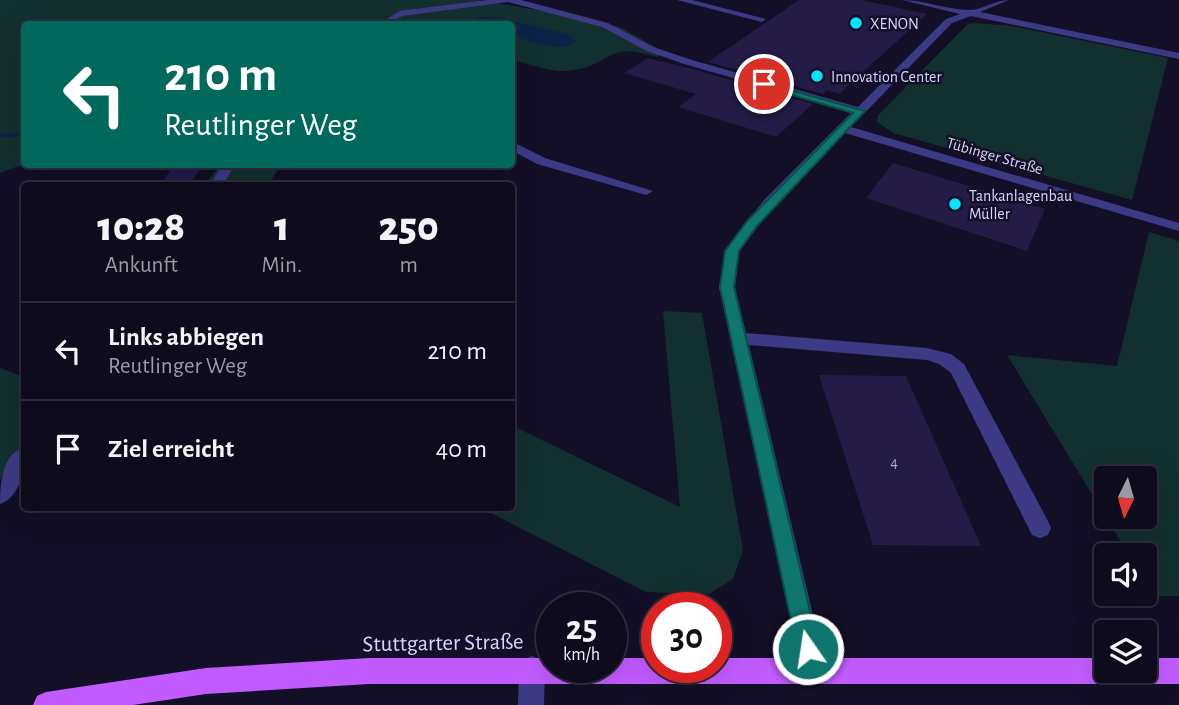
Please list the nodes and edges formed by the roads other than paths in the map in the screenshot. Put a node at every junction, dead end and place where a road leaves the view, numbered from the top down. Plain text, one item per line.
1 (508, 0) edge
2 (681, 0) edge
3 (906, 0) edge
4 (1005, 0) edge
5 (967, 12) junction
6 (762, 19) dead end
7 (388, 21) edge
8 (1179, 56) edge
9 (860, 111) junction
10 (842, 128) junction
11 (515, 147) edge
12 (646, 191) dead end
13 (1179, 227) edge
14 (738, 338) junction
15 (21, 460) edge
16 (0, 495) edge
17 (1040, 528) dead end
18 (532, 669) junction
19 (813, 670) junction
20 (1179, 671) edge
21 (46, 705) edge
22 (531, 705) edge

1 - 7 street
1 - 9 street
2 - 6 street
3 - 5 street
4 - 5 street
5 - 8 street
5 - 9 street
9 - 10 street
10 - 13 street, Tübinger Straße
10 - 14 street
11 - 12 street
14 - 17 street
14 - 19 street
15 - 16 street
18 - 19 main road, Stuttgarter Straße
18 - 21 main road, Stuttgarter Straße
18 - 22 street
19 - 20 main road, Stuttgarter Straße

